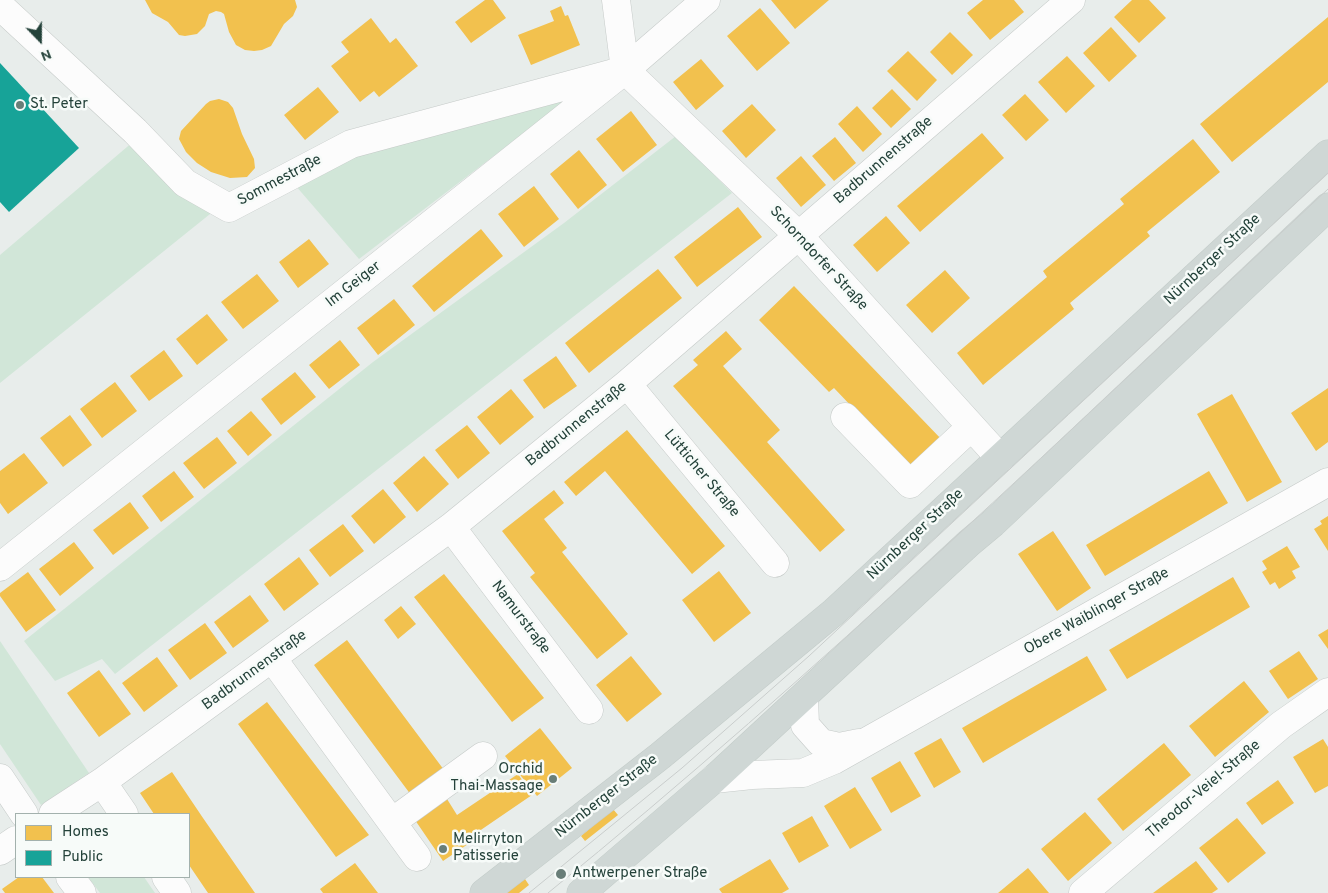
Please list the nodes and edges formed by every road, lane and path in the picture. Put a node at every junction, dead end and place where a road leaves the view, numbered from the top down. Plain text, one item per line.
1 (616, 0) edge
2 (706, 0) edge
3 (1071, 0) edge
4 (0, 6) edge
5 (625, 70) junction
6 (1328, 154) edge
7 (1328, 207) edge
8 (798, 235) junction
9 (627, 384) junction
10 (845, 417) dead end
11 (971, 427) junction
12 (1000, 458) junction
13 (1328, 482) edge
14 (451, 527) junction
15 (775, 563) dead end
16 (0, 567) edge
17 (272, 658) junction
18 (1328, 692) edge
19 (804, 698) junction
20 (589, 710) dead end
21 (865, 741) junction
22 (483, 756) dead end
23 (0, 778) edge
24 (714, 779) junction
25 (102, 782) junction
26 (23, 813) edge
27 (55, 813) edge
28 (123, 813) edge
29 (392, 822) junction
30 (15, 841) edge
31 (0, 851) edge
32 (417, 857) dead end
33 (71, 878) edge
34 (167, 878) edge
35 (82, 893) edge
36 (177, 893) edge
37 (484, 893) edge
38 (581, 893) edge
39 (1083, 893) edge

1 - 5 street
2 - 5 street, Im Geiger
3 - 8 street, Badbrunnenstraße
4 - 5 street, Sommestraße
5 - 8 street, Schorndorfer Straße
5 - 16 street, Im Geiger
6 - 12 main road, Nürnberger Straße
7 - 19 main road
8 - 9 street, Badbrunnenstraße
8 - 11 street, Schorndorfer Straße
9 - 14 street, Badbrunnenstraße
9 - 15 street, Lütticher Straße
10 - 11 street
11 - 12 street, Schorndorfer Straße
12 - 37 main road, Nürnberger Straße
13 - 21 street, Obere Waiblinger Straße
14 - 17 street, Badbrunnenstraße
14 - 20 street, Namurstraße
17 - 25 street, Badbrunnenstraße
17 - 29 street
18 - 39 street, Theodor-Veiel-Straße
19 - 21 street, Obere Waiblinger Straße
19 - 24 main road
21 - 24 street, Obere Waiblinger Straße
22 - 29 street
23 - 26 street
24 - 38 main road
25 - 27 street, Badbrunnenstraße
25 - 28 street
29 - 32 street
30 - 31 street
33 - 35 street
34 - 36 street

